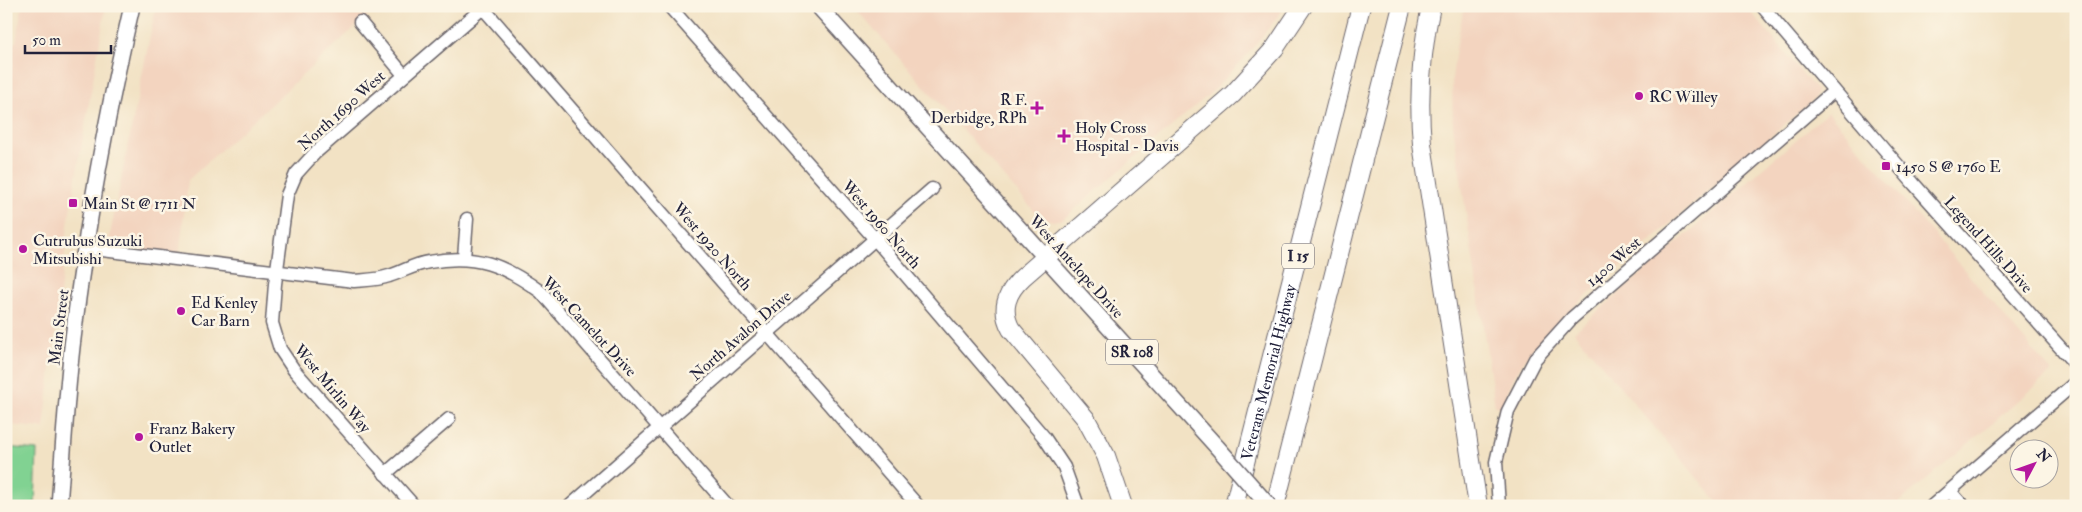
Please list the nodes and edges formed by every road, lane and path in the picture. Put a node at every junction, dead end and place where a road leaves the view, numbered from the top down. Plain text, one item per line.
1 (132, 6) edge
2 (669, 6) edge
3 (818, 6) edge
4 (1303, 6) edge
5 (1361, 6) edge
6 (1402, 6) edge
7 (1431, 6) edge
8 (1762, 6) edge
9 (484, 7) edge
10 (360, 22) dead end
11 (404, 75) junction
12 (1834, 91) junction
13 (932, 189) dead end
14 (467, 220) dead end
15 (875, 239) junction
16 (86, 248) junction
17 (464, 258) junction
18 (1046, 258) junction
19 (277, 272) junction
20 (767, 333) junction
21 (2076, 365) edge
22 (2076, 382) edge
23 (449, 419) dead end
24 (659, 427) junction
25 (386, 474) junction
26 (1950, 491) junction
27 (59, 506) edge
28 (414, 506) edge
29 (570, 506) edge
30 (728, 506) edge
31 (918, 506) edge
32 (1078, 506) edge
33 (1123, 506) edge
34 (1234, 506) edge
35 (1269, 506) edge
36 (1275, 506) edge
37 (1478, 506) edge
38 (1499, 506) edge
39 (1932, 506) edge
40 (1963, 506) edge

1 - 16 main road, Main Street
2 - 15 street, West 1960 North
3 - 18 main road, West Antelope Drive / SR 108
4 - 18 highway
5 - 34 highway, Veterans Memorial Highway / I 15
6 - 36 highway, I 15
7 - 37 highway
8 - 12 street, Legend Hills Drive
9 - 11 street, North 1690 West
9 - 20 street, West 1920 North
10 - 11 street
11 - 19 street, North 1690 West
12 - 21 street, Legend Hills Drive
12 - 38 street, 1400 West
13 - 15 street, North Avalon Drive
14 - 17 street
15 - 20 street, North Avalon Drive
15 - 32 street, West 1960 North
16 - 19 street, West Camelot Drive
16 - 27 main road, Main Street
17 - 19 street, West Camelot Drive
17 - 24 street, West Camelot Drive
18 - 33 highway
18 - 35 main road, West Antelope Drive / SR 108, bridge
19 - 25 street, West Mirlin Way
20 - 24 street, North Avalon Drive
20 - 31 street, West 1920 North
22 - 26 street
23 - 25 street
24 - 29 street, North Avalon Drive
24 - 30 street, West Camelot Drive
25 - 28 street, West Mirlin Way
26 - 39 street
26 - 40 street

